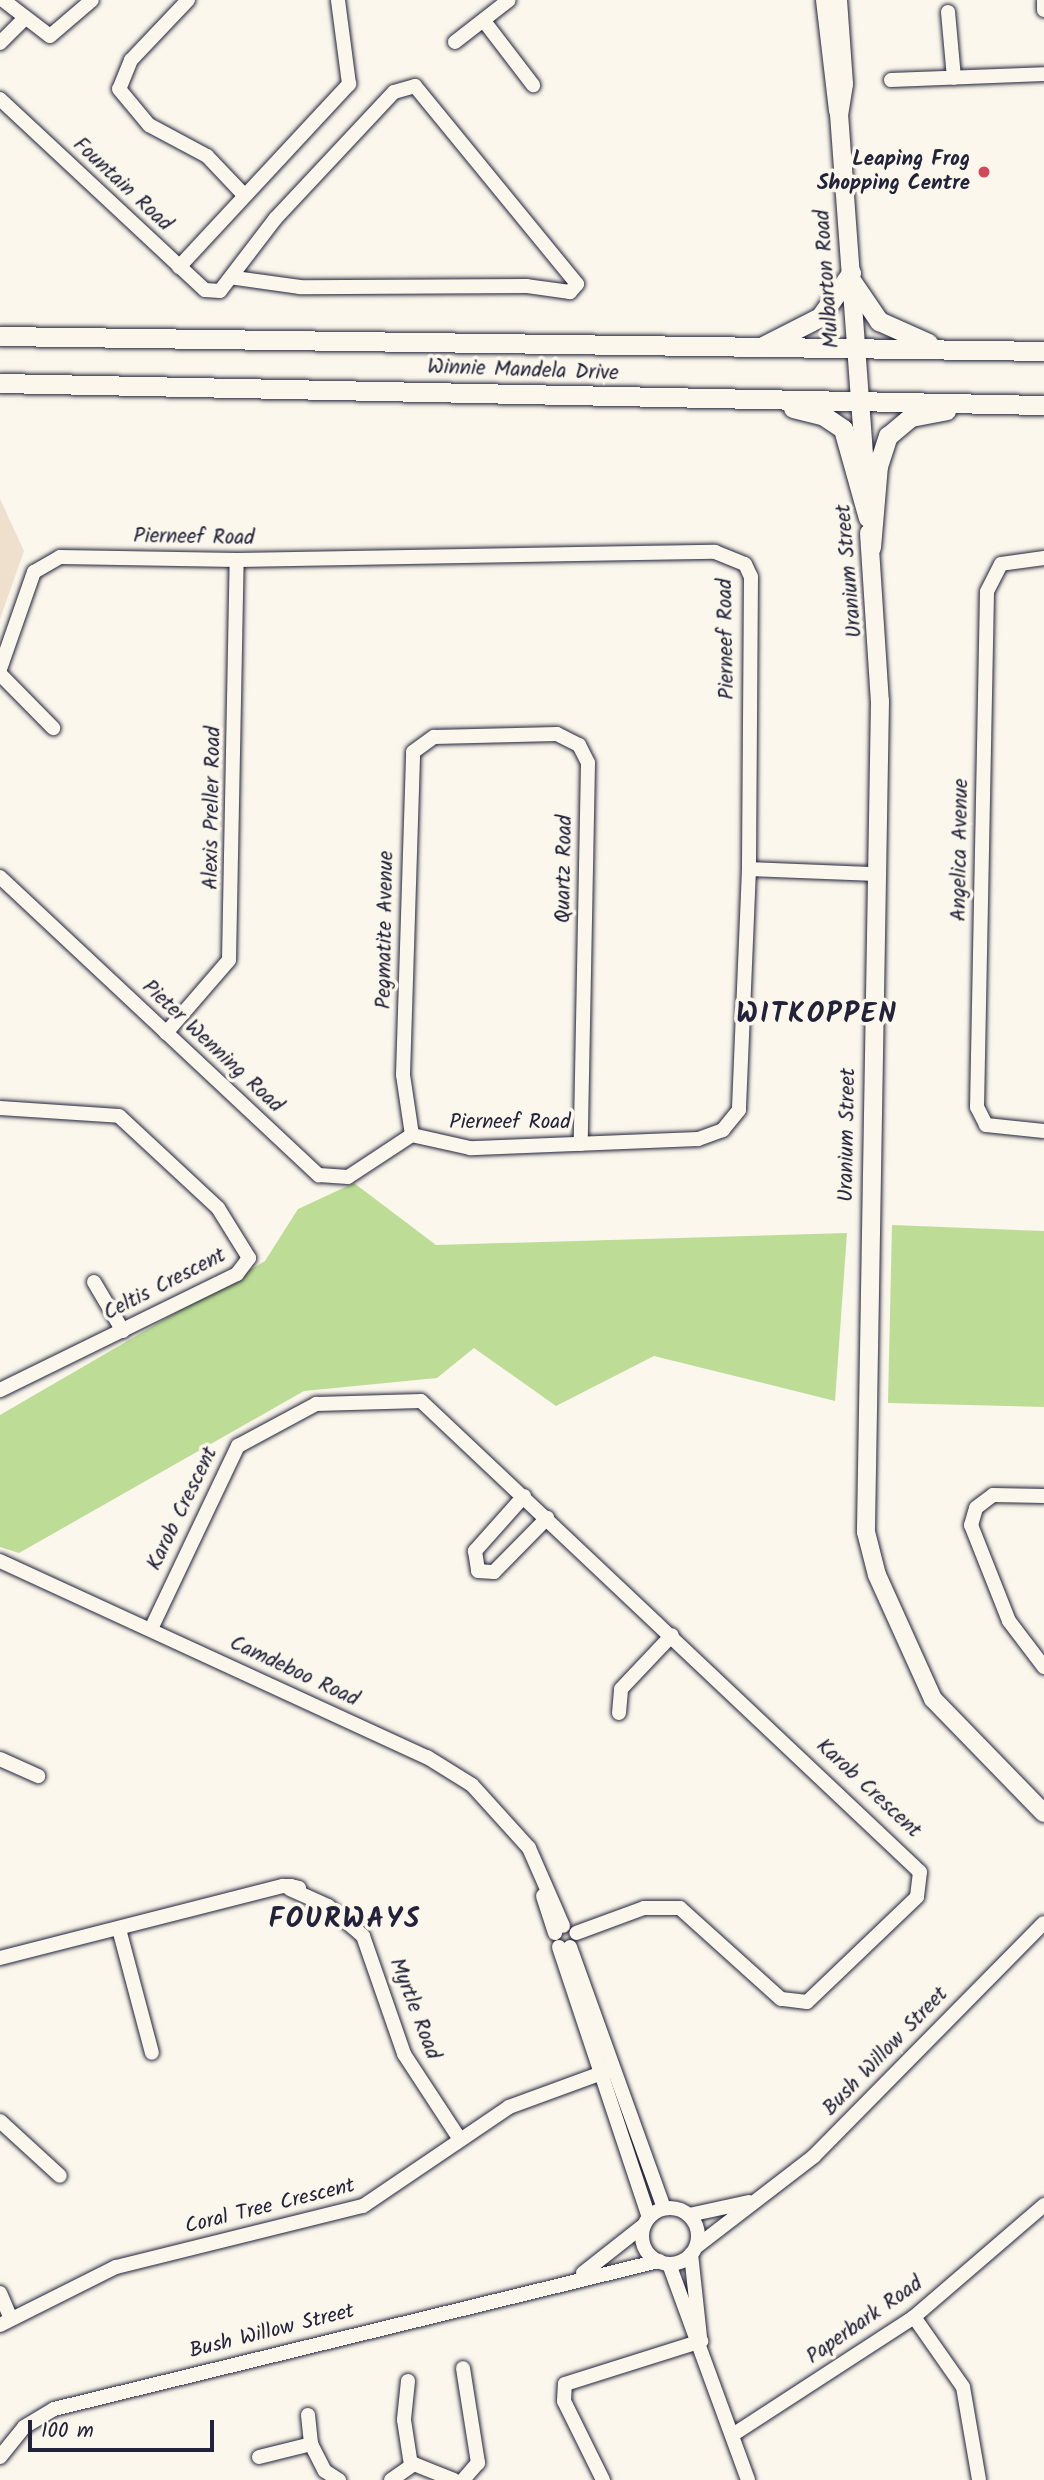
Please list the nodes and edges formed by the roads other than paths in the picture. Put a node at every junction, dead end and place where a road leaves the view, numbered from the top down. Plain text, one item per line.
1 (92, 0) edge
2 (188, 0) edge
3 (338, 0) edge
4 (509, 0) edge
5 (825, 0) edge
6 (838, 0) edge
7 (1044, 0) edge
8 (4, 6) edge
9 (1044, 10) edge
10 (948, 12) dead end
11 (24, 19) junction
12 (484, 21) junction
13 (455, 42) dead end
14 (0, 43) edge
15 (1044, 74) edge
16 (954, 78) junction
17 (891, 80) dead end
18 (533, 85) dead end
19 (0, 99) edge
20 (839, 114) junction
21 (244, 195) junction
22 (179, 267) junction
23 (851, 277) junction
24 (235, 278) junction
25 (0, 336) edge
26 (756, 349) junction
27 (979, 349) junction
28 (856, 350) junction
29 (1044, 351) edge
30 (0, 383) edge
31 (859, 399) junction
32 (758, 402) junction
33 (999, 405) junction
34 (1044, 405) edge
35 (869, 523) junction
36 (871, 547) junction
37 (1044, 558) edge
38 (237, 560) junction
39 (0, 669) edge
40 (0, 674) edge
41 (53, 728) dead end
42 (434, 737) joint
43 (749, 869) junction
44 (876, 874) junction
45 (0, 877) edge
46 (166, 1033) junction
47 (0, 1108) edge
48 (1044, 1131) edge
49 (412, 1135) junction
50 (582, 1144) junction
51 (94, 1282) dead end
52 (123, 1332) junction
53 (0, 1390) edge
54 (524, 1496) junction
55 (1044, 1496) edge
56 (547, 1518) junction
57 (0, 1561) edge
58 (151, 1629) junction
59 (672, 1635) junction
60 (1044, 1667) edge
61 (619, 1713) dead end
62 (0, 1759) edge
63 (38, 1776) dead end
64 (1044, 1813) edge
65 (1044, 1923) edge
66 (119, 1929) junction
67 (564, 1937) junction
68 (0, 1958) edge
69 (152, 2053) dead end
70 (608, 2070) junction
71 (0, 2121) edge
72 (459, 2138) junction
73 (60, 2176) dead end
74 (751, 2202) junction
75 (1044, 2205) edge
76 (664, 2208) junction
77 (689, 2215) junction
78 (647, 2221) junction
79 (693, 2251) junction
80 (664, 2263) junction
81 (573, 2278) junction
82 (0, 2293) edge
83 (914, 2317) junction
84 (5, 2322) edge
85 (700, 2340) junction
86 (463, 2368) dead end
87 (408, 2381) dead end
88 (308, 2415) dead end
89 (734, 2434) junction
90 (311, 2444) junction
91 (0, 2457) edge
92 (259, 2457) dead end
93 (411, 2465) junction
94 (339, 2480) edge
95 (391, 2480) edge
96 (454, 2480) edge
97 (463, 2480) edge
98 (603, 2480) edge
99 (748, 2480) edge
100 (979, 2480) edge

1 - 11 street
2 - 21 street
3 - 21 street
4 - 12 street
5 - 20 street, Mulbarton Road
6 - 20 street, Mulbarton Road
7 - 9 street
8 - 11 street
10 - 16 street
11 - 14 street
12 - 13 street
12 - 18 street
15 - 16 street
16 - 17 street
19 - 22 street, Fountain Road
20 - 23 street, Mulbarton Road
21 - 22 street
22 - 24 street, Fountain Road
23 - 26 main road
23 - 27 main road
23 - 28 street, Mulbarton Road
24 - 24 street
25 - 26 main road, Winnie Mandela Drive
26 - 28 main road, Winnie Mandela Drive
27 - 28 main road, Winnie Mandela Drive
27 - 29 main road, Winnie Mandela Drive
28 - 31 street, Mulbarton Road
30 - 32 main road, Winnie Mandela Drive
31 - 32 main road, Winnie Mandela Drive
31 - 33 main road, Winnie Mandela Drive
31 - 35 street, Uranium Street
32 - 35 main road
33 - 34 main road, Winnie Mandela Drive
33 - 36 main road
35 - 36 street, Uranium Street
36 - 44 street, Uranium Street
37 - 48 street, Angelica Avenue
38 - 39 street, Pierneef Road
38 - 43 street, Pierneef Road
38 - 46 street, Alexis Preller Road
40 - 41 street
42 - 49 street, Pegmatite Avenue
42 - 50 street, Quartz Road
43 - 44 street
43 - 50 street, Pierneef Road
44 - 64 street, Uranium Street
45 - 46 street, Pieter Wenning Road
46 - 49 street, Pieter Wenning Road
47 - 52 street, Celtis Crescent
49 - 50 street, Pierneef Road
51 - 52 street
52 - 53 street, Celtis Crescent
54 - 56 street, Karob Crescent
54 - 56 street
54 - 58 street, Karob Crescent
55 - 60 street
56 - 59 street, Karob Crescent
57 - 58 street, Camdeboo Road
58 - 67 street, Camdeboo Road
59 - 61 street
59 - 67 street, Karob Crescent
62 - 63 street
65 - 74 street, Bush Willow Street
66 - 68 street, Myrtle Road
66 - 69 street
66 - 72 street, Myrtle Road
67 - 70 street, Camdeboo Road
70 - 72 street, Coral Tree Crescent
70 - 76 street, Camdeboo Road
70 - 78 street, Camdeboo Road
71 - 73 street
72 - 84 street, Coral Tree Crescent
74 - 77 street, Bush Willow Street
74 - 79 street, Bush Willow Street
75 - 83 street, Paperbark Road
76 - 77 street
76 - 78 street
77 - 79 street
78 - 80 street
78 - 81 street, Bush Willow Street
79 - 80 street
79 - 85 street
80 - 81 street, Bush Willow Street
80 - 85 street
81 - 91 street, Bush Willow Street
82 - 84 street
83 - 89 street, Paperbark Road
83 - 100 street
85 - 89 street
85 - 98 street
86 - 97 street
87 - 93 street
88 - 90 street
89 - 99 street
90 - 92 street
90 - 94 street
93 - 95 street
93 - 96 street

